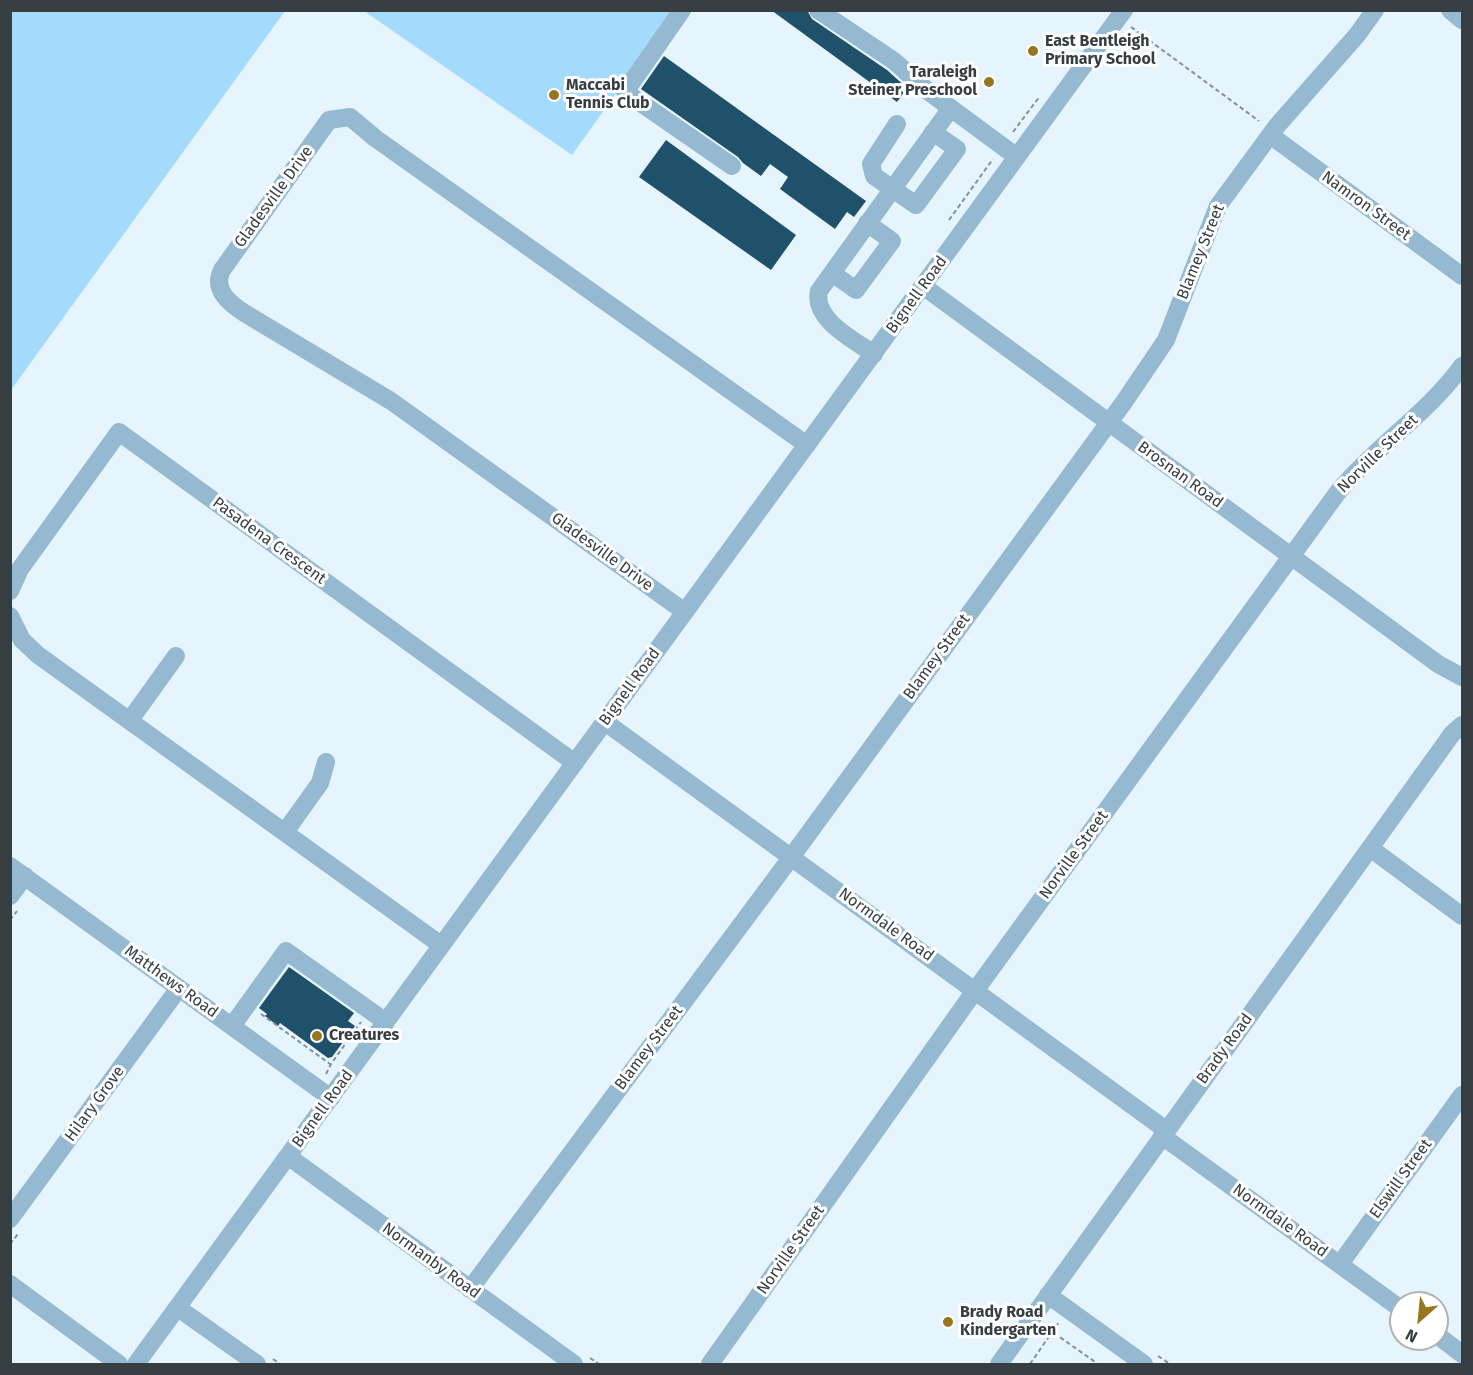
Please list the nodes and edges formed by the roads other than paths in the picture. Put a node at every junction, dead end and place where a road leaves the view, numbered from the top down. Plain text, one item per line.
1 (682, 10) edge
2 (818, 10) edge
3 (1375, 10) edge
4 (1450, 10) edge
5 (1127, 18) edge
6 (1462, 20) edge
7 (951, 108) junction
8 (897, 124) dead end
9 (1265, 129) junction
10 (933, 132) junction
11 (1017, 157) junction
12 (732, 166) dead end
13 (893, 188) junction
14 (867, 223) junction
15 (832, 273) junction
16 (1462, 276) edge
17 (922, 286) junction
18 (874, 354) junction
19 (1462, 366) edge
20 (1108, 422) junction
21 (807, 445) junction
22 (1291, 557) junction
23 (10, 591) edge
24 (685, 612) junction
25 (10, 616) edge
26 (176, 656) dead end
27 (1438, 664) junction
28 (1462, 677) edge
29 (1462, 689) edge
30 (1462, 713) edge
31 (130, 720) junction
32 (605, 722) junction
33 (1457, 730) edge
34 (326, 762) dead end
35 (575, 763) junction
36 (285, 832) junction
37 (1370, 848) junction
38 (791, 856) junction
39 (18, 871) edge
40 (10, 896) edge
41 (1462, 916) edge
42 (441, 945) junction
43 (179, 988) junction
44 (975, 990) junction
45 (238, 1019) junction
46 (386, 1022) junction
47 (1462, 1095) edge
48 (331, 1098) junction
49 (1164, 1133) junction
50 (289, 1156) junction
51 (10, 1219) edge
52 (1340, 1264) junction
53 (10, 1284) edge
54 (470, 1289) junction
55 (1048, 1295) junction
56 (1389, 1300) edge
57 (178, 1308) junction
58 (1449, 1344) edge
59 (1462, 1354) edge
60 (119, 1365) edge
61 (136, 1365) edge
62 (256, 1365) edge
63 (574, 1365) edge
64 (710, 1365) edge
65 (999, 1365) edge
66 (1144, 1365) edge

1 - 12 street
2 - 7 street
3 - 9 street, Blamey Street
4 - 6 street
5 - 11 street, Bignell Road
7 - 10 street
7 - 11 street
8 - 13 street
9 - 16 street, Namron Street
9 - 20 street, Blamey Street
10 - 13 street
10 - 13 street
11 - 17 street, Bignell Road
13 - 14 street
14 - 15 street
14 - 15 street
15 - 18 street
17 - 18 street, Bignell Road
17 - 20 street, Brosnan Road
18 - 21 street, Bignell Road
19 - 22 street, Norville Street
20 - 22 street, Brosnan Road
20 - 38 street, Blamey Street
21 - 24 street, Bignell Road
21 - 24 street, Gladesville Drive
22 - 27 street, Brosnan Road
22 - 44 street, Norville Street
23 - 35 street, Pasadena Crescent
24 - 32 street, Bignell Road
25 - 31 street
26 - 31 street
27 - 28 street, Brosnan Road
27 - 29 street, Brosnan Road
30 - 33 street, Brady Road
31 - 36 street
32 - 35 street, Bignell Road
32 - 38 street, Normdale Road
33 - 37 street, Brady Road
34 - 36 street
35 - 42 street, Bignell Road
36 - 42 street
37 - 41 street
37 - 49 street, Brady Road
38 - 44 street, Normdale Road
38 - 54 street, Blamey Street
39 - 40 street
39 - 43 street, Matthews Road
42 - 46 street, Bignell Road
43 - 45 street, Matthews Road
43 - 51 street, Hilary Grove
44 - 49 street, Normdale Road
44 - 64 street, Norville Street
45 - 46 street
45 - 48 street, Matthews Road
46 - 48 street, Bignell Road
47 - 52 street, Elswill Street
48 - 50 street, Bignell Road
49 - 52 street, Normdale Road
49 - 55 street, Brady Road
50 - 54 street, Normanby Road
50 - 57 street, Bignell Road
52 - 56 street, Normdale Road
53 - 60 street
54 - 63 street, Normanby Road
55 - 65 street, Brady Road
55 - 66 street
57 - 61 street, Bignell Road
57 - 62 street
58 - 59 street

